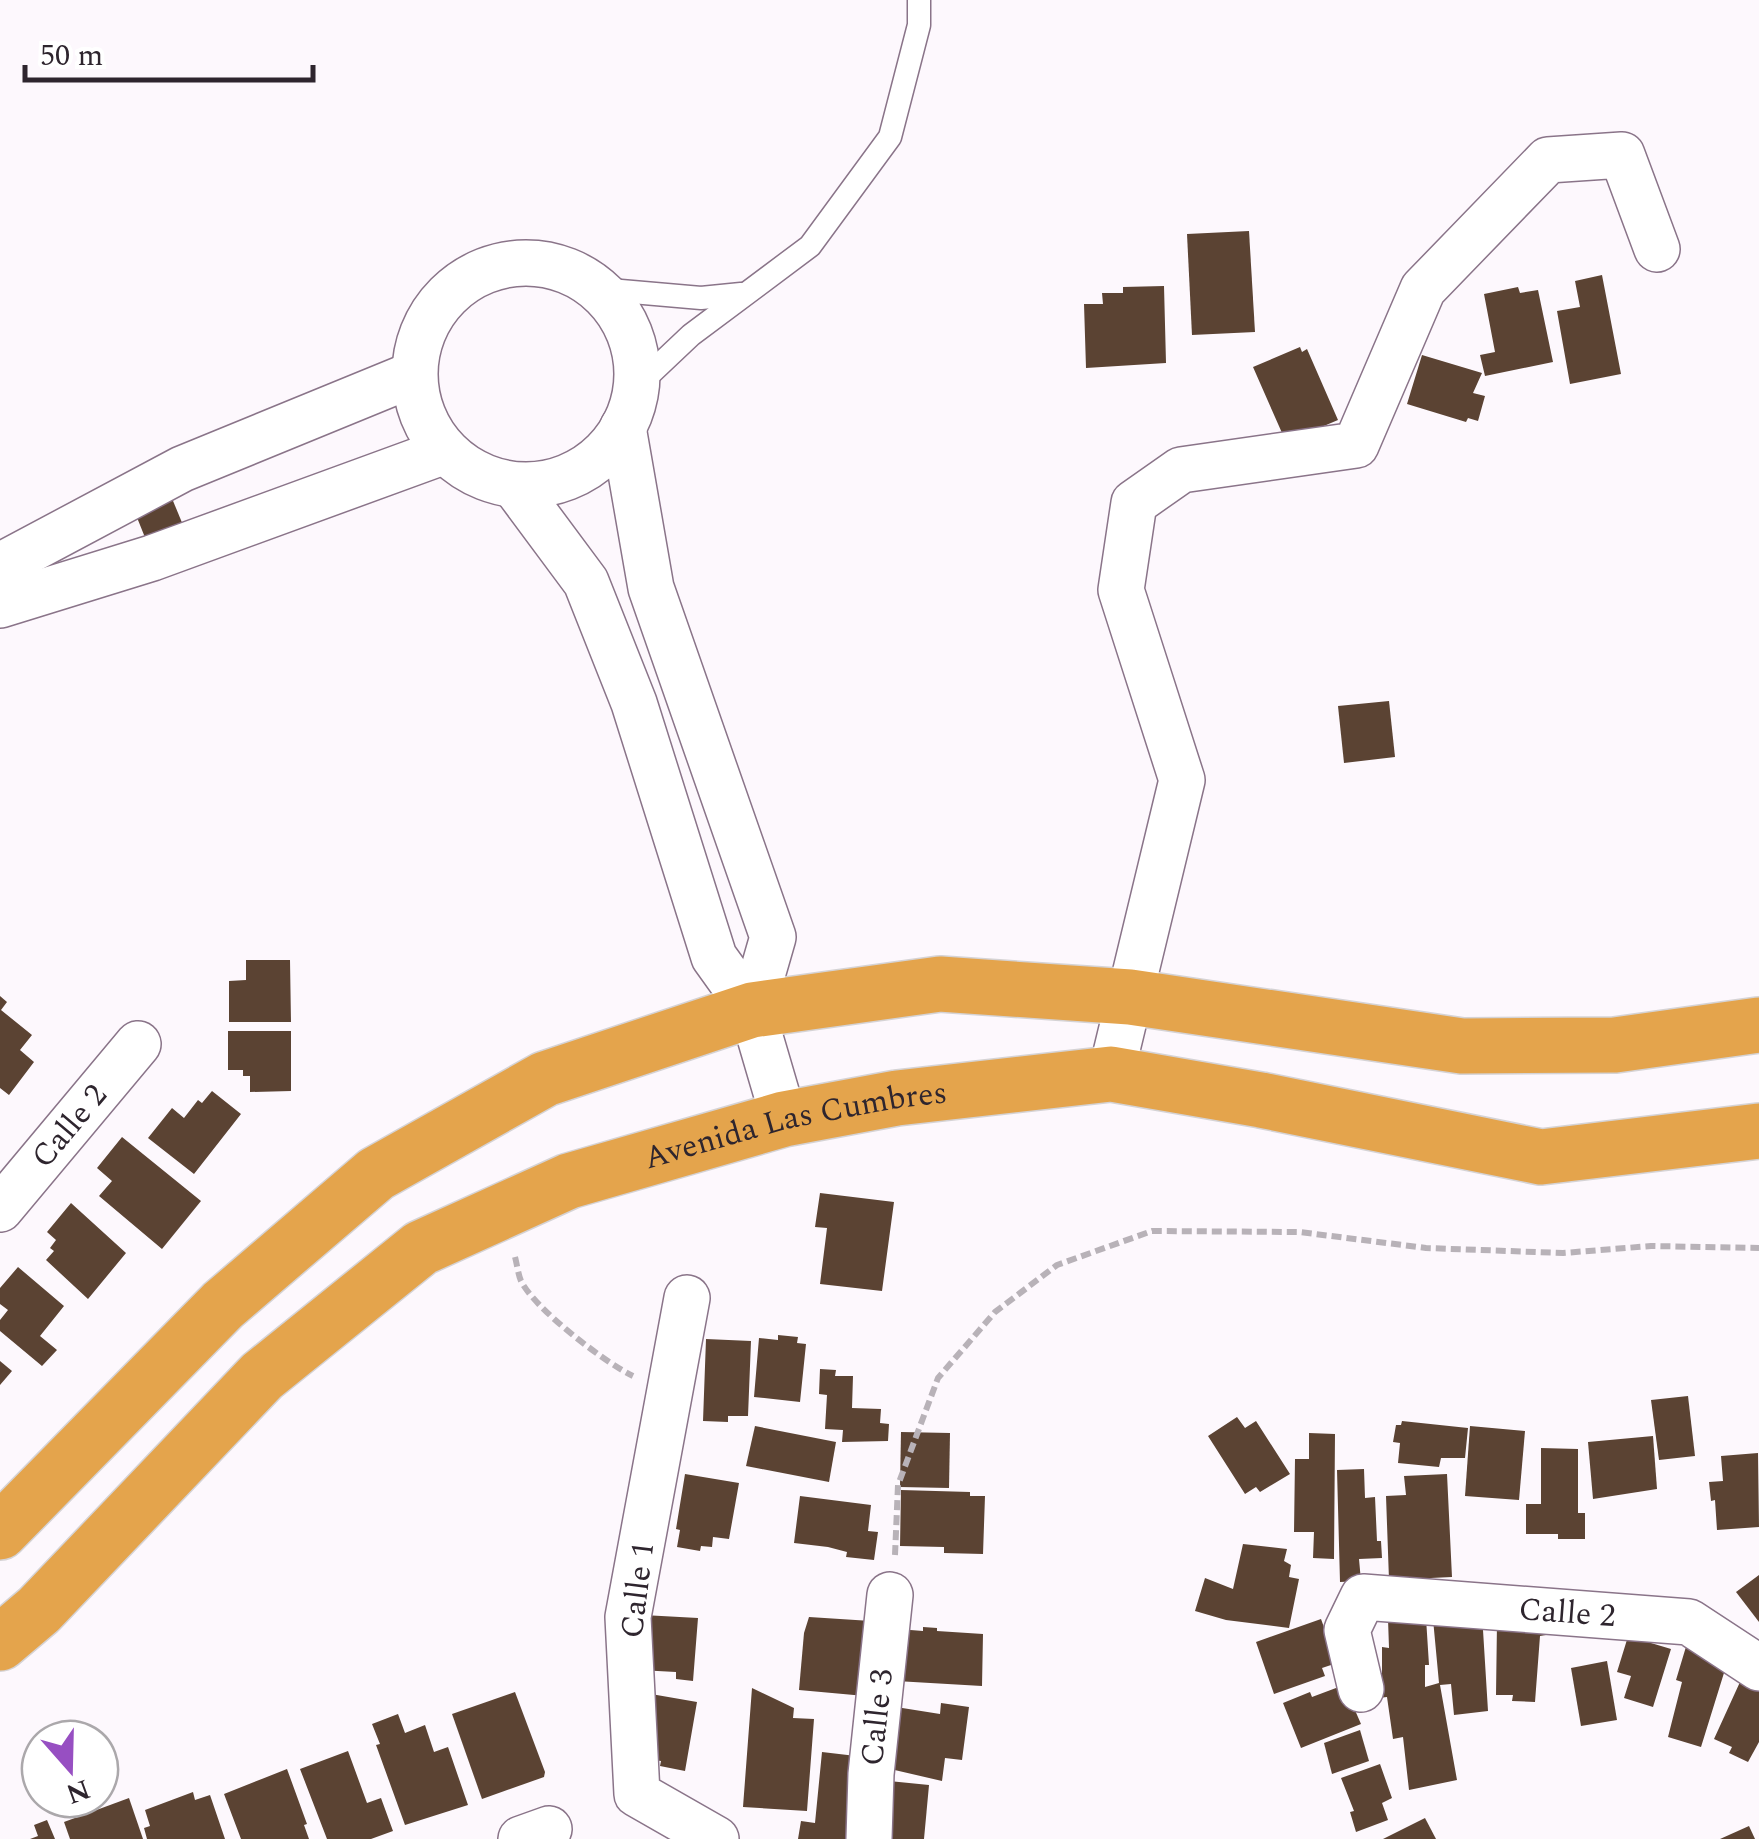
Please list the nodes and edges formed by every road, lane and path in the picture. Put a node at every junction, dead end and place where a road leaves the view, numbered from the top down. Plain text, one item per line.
1 (919, 0) edge
2 (1657, 248) dead end
3 (598, 289) junction
4 (744, 293) junction
5 (414, 374) junction
6 (630, 407) junction
7 (445, 451) junction
8 (178, 471) junction
9 (514, 485) junction
10 (208, 537) junction
11 (0, 566) edge
12 (0, 605) edge
13 (1130, 997) junction
14 (752, 1010) junction
15 (1759, 1016) edge
16 (1759, 1025) edge
17 (1702, 1030) junction
18 (138, 1044) dead end
19 (1111, 1074) junction
20 (784, 1120) junction
21 (1759, 1131) edge
22 (1610, 1148) junction
23 (1759, 1148) edge
24 (0, 1209) edge
25 (504, 1210) junction
26 (1759, 1248) edge
27 (687, 1298) dead end
28 (670, 1394) junction
29 (0, 1532) edge
30 (892, 1579) joint
31 (0, 1643) edge
32 (1759, 1668) edge
33 (1362, 1689) dead end
34 (716, 1839) edge
35 (870, 1839) edge

1 - 4 lane
2 - 13 street
3 - 4 lane
3 - 5 street
3 - 6 street
4 - 6 lane
5 - 7 street
5 - 8 street
6 - 9 street
6 - 14 street
7 - 9 street
7 - 10 street
8 - 10 street
8 - 11 street
9 - 14 street
10 - 12 street
13 - 14 highway
13 - 17 highway
13 - 19 street
14 - 20 street
14 - 29 highway
15 - 17 highway
16 - 17 highway
18 - 24 street, Calle 2
19 - 20 highway, Avenida Las Cumbres
19 - 22 highway, Avenida Las Cumbres
20 - 25 highway, Avenida Las Cumbres
21 - 22 highway, Avenida Las Cumbres
22 - 23 highway
25 - 28 path
25 - 31 highway, Avenida Las Cumbres
26 - 30 path
27 - 28 street, Calle 1
28 - 34 street, Calle 1
30 - 35 street, Calle 3
32 - 33 street, Calle 2

